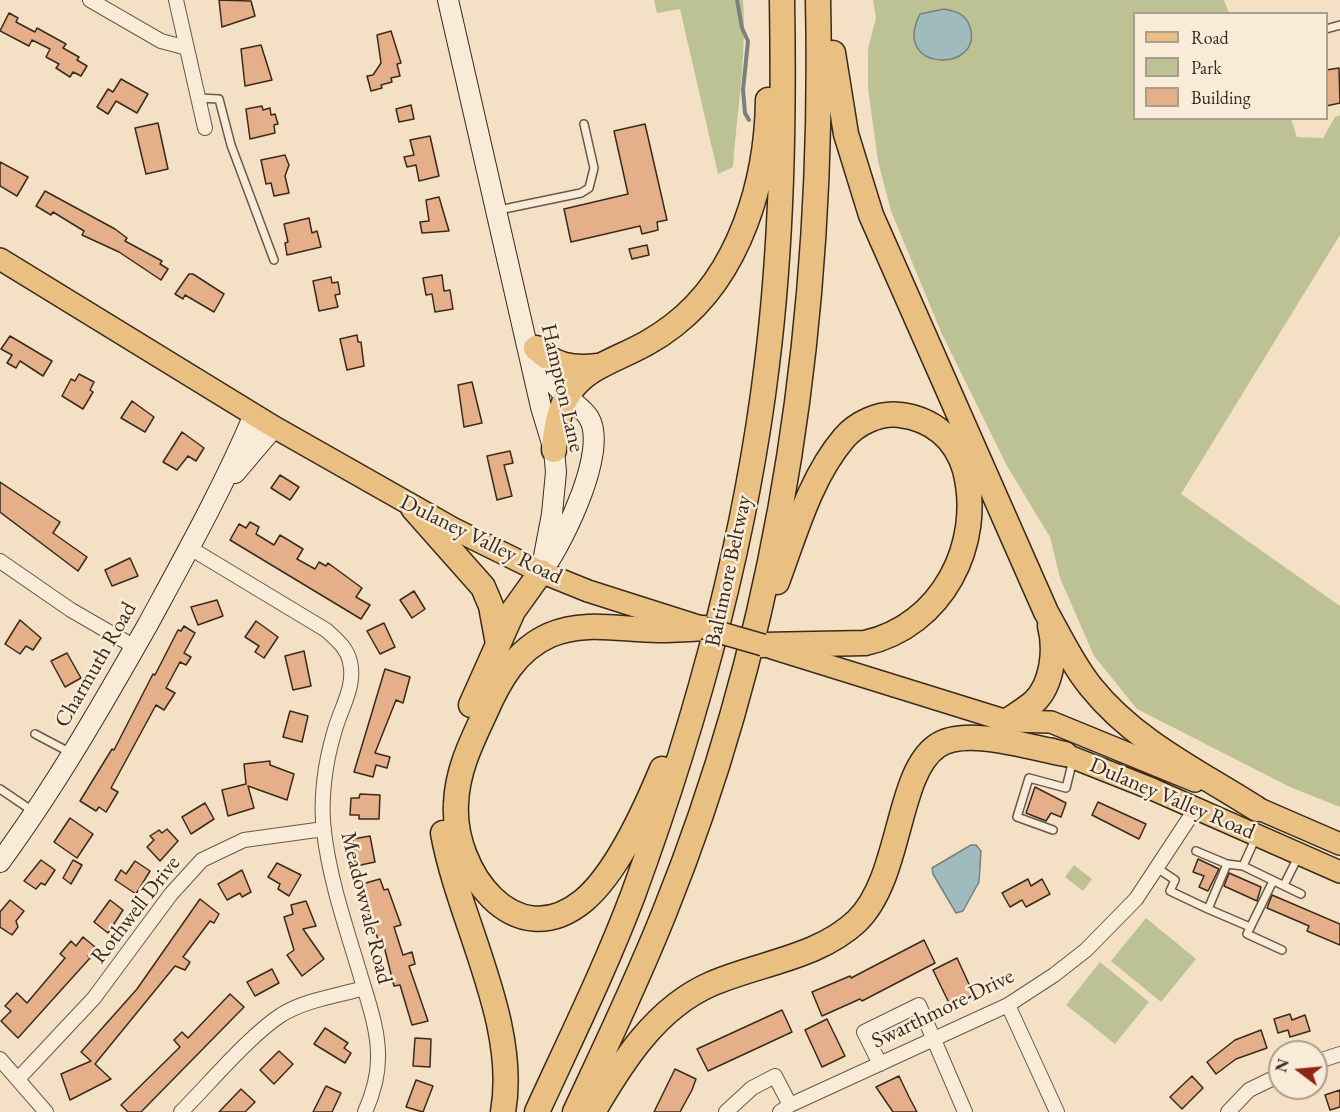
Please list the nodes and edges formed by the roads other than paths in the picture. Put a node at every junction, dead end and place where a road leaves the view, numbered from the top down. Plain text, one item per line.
1 (90, 0) edge
2 (176, 0) edge
3 (448, 0) edge
4 (768, 0) edge
5 (782, 0) edge
6 (818, 0) edge
7 (828, 0) edge
8 (187, 48) junction
9 (198, 98) junction
10 (584, 124) dead end
11 (205, 128) dead end
12 (497, 211) junction
13 (0, 260) edge
14 (274, 260) dead end
15 (519, 305) junction
16 (536, 348) junction
17 (598, 366) junction
18 (566, 396) junction
19 (254, 415) junction
20 (274, 427) junction
21 (554, 450) junction
22 (224, 486) junction
23 (413, 508) junction
24 (190, 548) junction
25 (0, 561) edge
26 (541, 572) junction
27 (1046, 612) junction
28 (660, 623) junction
29 (704, 628) joint
30 (498, 644) junction
31 (763, 645) joint
32 (135, 647) junction
33 (811, 652) junction
34 (709, 661) junction
35 (744, 669) junction
36 (1007, 721) junction
37 (35, 734) dead end
38 (74, 754) junction
39 (1070, 755) junction
40 (0, 789) edge
41 (1196, 808) junction
42 (1257, 809) junction
43 (36, 813) junction
44 (324, 829) junction
45 (1053, 830) dead end
46 (1257, 835) junction
47 (1340, 844) edge
48 (1196, 851) dead end
49 (1300, 854) junction
50 (0, 862) edge
51 (1227, 864) junction
52 (1243, 866) junction
53 (1157, 868) junction
54 (1340, 872) edge
55 (1273, 880) junction
56 (1284, 885) junction
57 (1301, 894) dead end
58 (1208, 909) junction
59 (1250, 927) junction
60 (1282, 950) dead end
61 (364, 988) junction
62 (1008, 1005) junction
63 (933, 1040) junction
64 (0, 1059) edge
65 (880, 1064) junction
66 (18, 1079) junction
67 (1268, 1081) edge
68 (785, 1109) edge
69 (46, 1112) edge
70 (181, 1112) edge
71 (365, 1112) edge
72 (503, 1112) edge
73 (537, 1112) edge
74 (575, 1112) edge
75 (593, 1112) edge
76 (726, 1112) edge
77 (965, 1112) edge
78 (1057, 1112) edge
79 (1228, 1112) edge

1 - 8 street
2 - 8 street
3 - 12 street, Hampton Lane
4 - 17 highway
5 - 34 highway, Baltimore Beltway
6 - 35 highway, Baltimore Beltway
7 - 27 highway
8 - 9 street
9 - 11 street
9 - 14 lane
10 - 12 lane
12 - 15 street, Hampton Lane
13 - 19 main road, Dulaney Valley Road
15 - 16 street, Hampton Lane
15 - 21 street, Hampton Lane
16 - 17 highway
16 - 18 street, Hampton Lane
17 - 18 highway
18 - 21 highway
18 - 26 street, Hampton Lane
19 - 20 main road, Dulaney Valley Road
19 - 22 street, Charmuth Road
20 - 22 street, Charmuth Road
20 - 23 main road, Dulaney Valley Road
21 - 26 street, Hampton Lane
22 - 24 street, Charmuth Road
23 - 26 main road, Dulaney Valley Road
23 - 30 highway
24 - 32 street, Charmuth Road
24 - 44 street, Meadowvale Road
25 - 32 street
26 - 28 main road, Dulaney Valley Road
26 - 30 highway
27 - 36 highway
27 - 42 highway
28 - 29 highway
28 - 34 highway
29 - 31 main road, bridge
30 - 72 highway
31 - 33 highway
32 - 38 street, Charmuth Road
33 - 35 highway
33 - 36 main road, Dulaney Valley Road
34 - 73 highway, Baltimore Beltway
35 - 74 highway, Baltimore Beltway
36 - 39 main road, Dulaney Valley Road
36 - 42 main road, Dulaney Valley Road
37 - 38 lane
38 - 43 street, Charmuth Road
39 - 41 main road, Dulaney Valley Road
39 - 45 lane
39 - 75 highway
40 - 43 lane
41 - 46 main road, Dulaney Valley Road
41 - 53 street, Swarthmore Drive
42 - 47 main road, Dulaney Valley Road
43 - 50 street, Charmuth Road
44 - 61 street, Meadowvale Road
44 - 66 street, Rothwell Drive
46 - 49 main road, Dulaney Valley Road
46 - 52 lane
48 - 51 lane
49 - 54 main road, Dulaney Valley Road
49 - 56 lane
51 - 52 lane
51 - 58 lane
52 - 55 lane
53 - 58 lane
53 - 62 street, Swarthmore Drive
55 - 56 lane
55 - 59 lane
56 - 57 lane
58 - 59 lane
59 - 60 lane
61 - 70 street
61 - 71 street, Meadowvale Road
62 - 63 street, Swarthmore Drive
62 - 78 street
63 - 65 street, Swarthmore Drive
63 - 65 street
63 - 77 street
64 - 66 street
65 - 68 street, Swarthmore Drive
66 - 69 street
67 - 79 street
68 - 76 street

